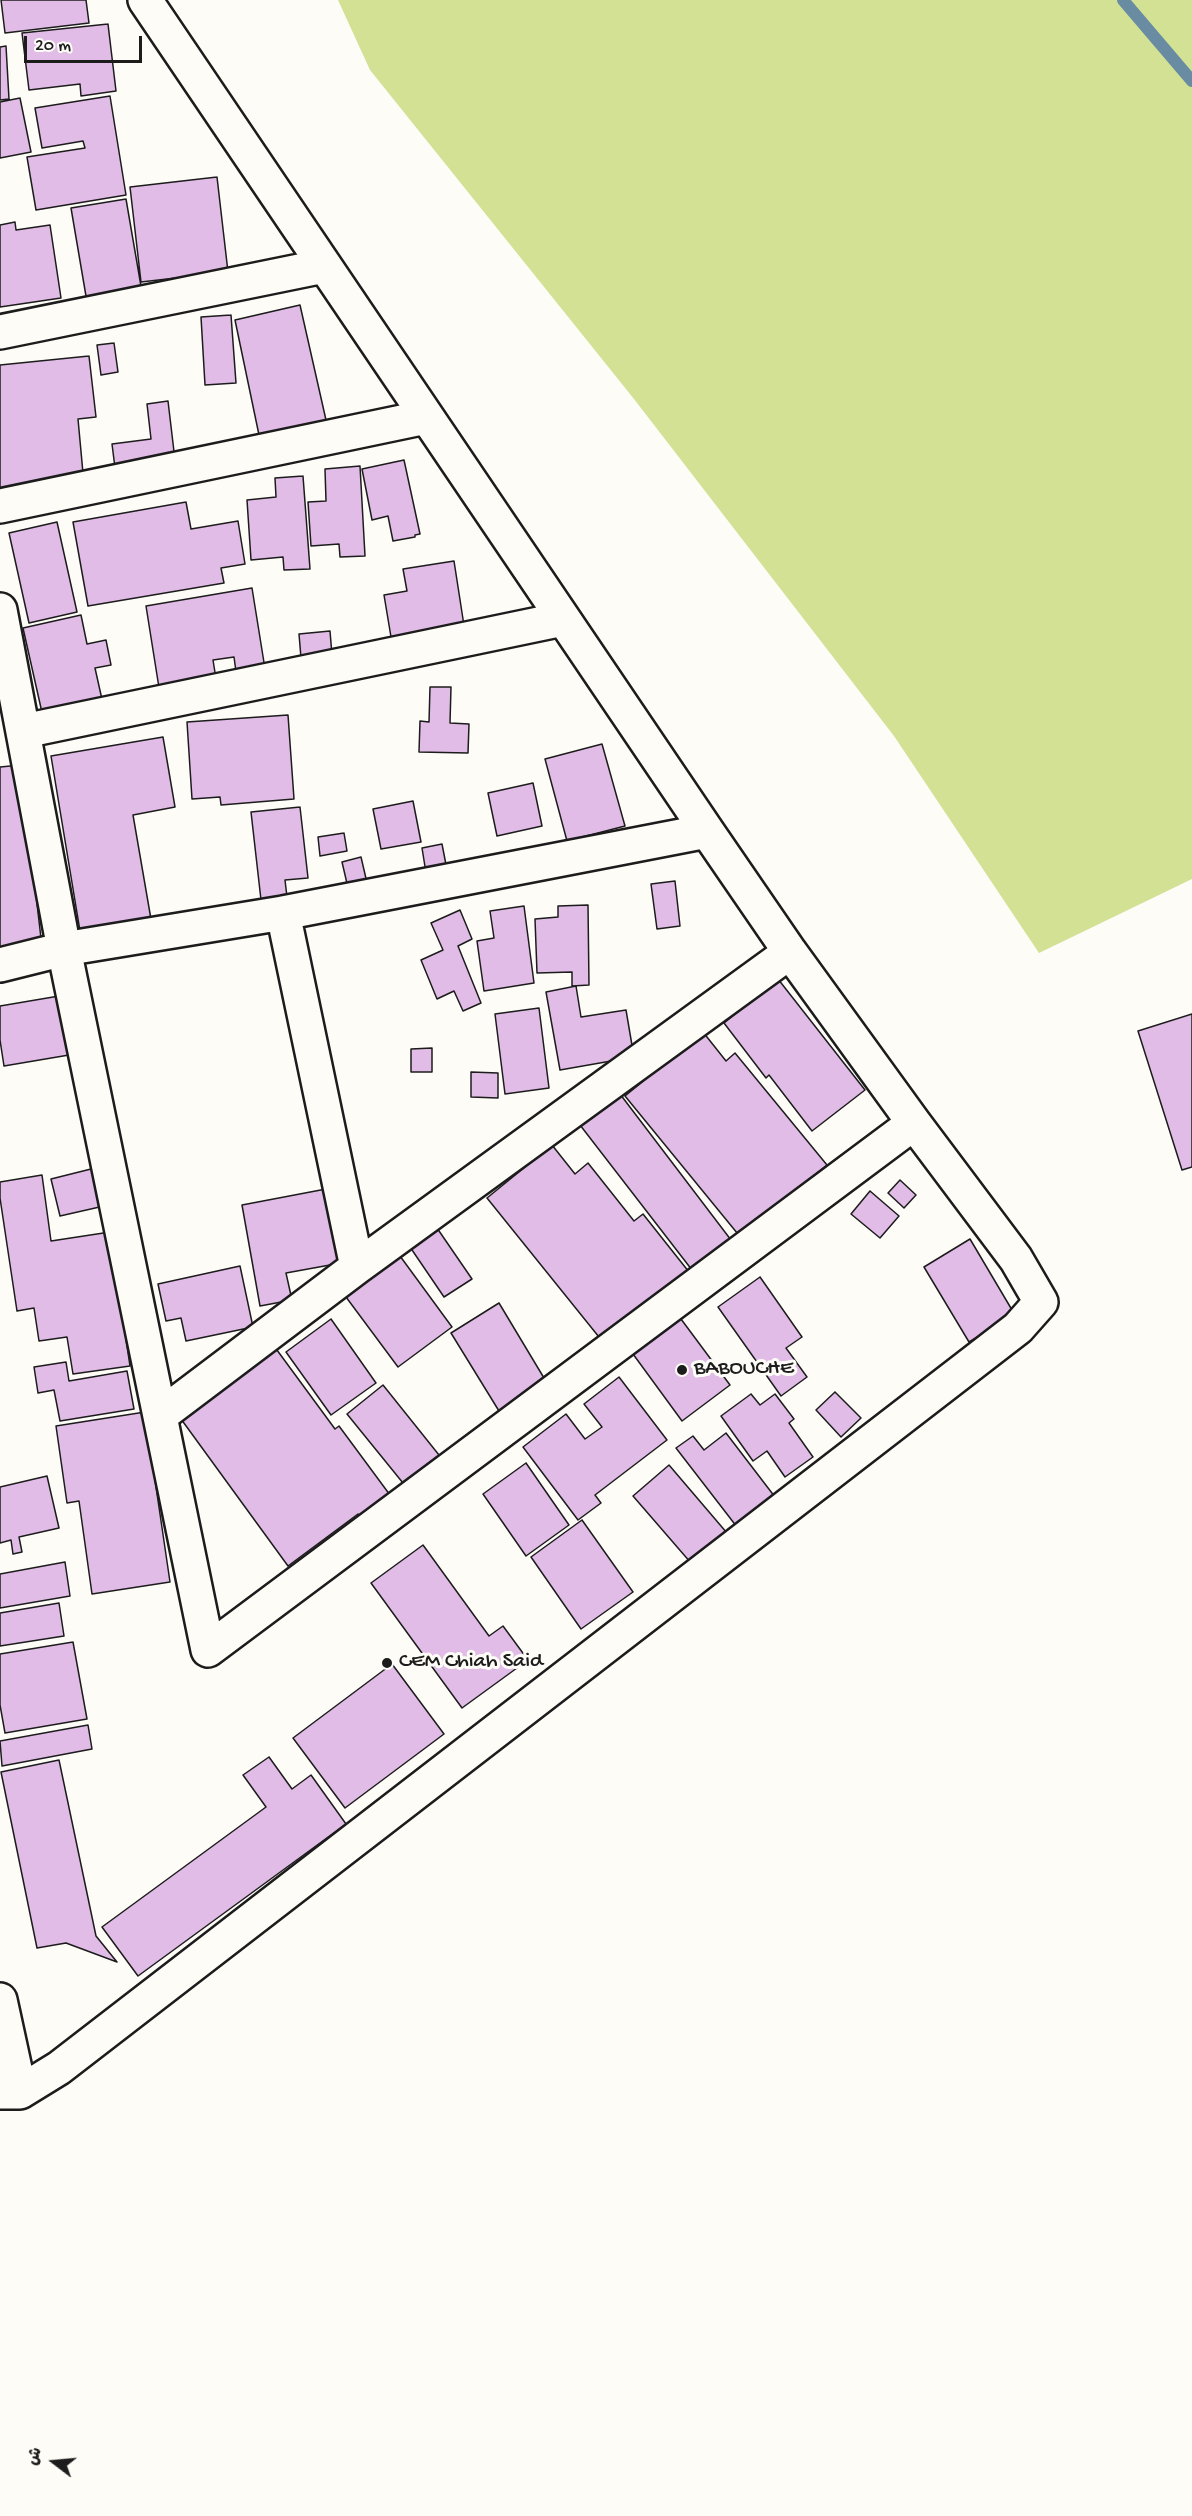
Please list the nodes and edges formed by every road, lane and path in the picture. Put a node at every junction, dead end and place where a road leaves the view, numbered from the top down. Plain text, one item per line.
1 (145, 0) edge
2 (324, 266) junction
3 (0, 332) edge
4 (426, 417) junction
5 (0, 506) edge
6 (0, 610) edge
7 (563, 619) junction
8 (24, 731) junction
9 (707, 831) junction
10 (283, 913) junction
11 (64, 949) junction
12 (790, 952) junction
13 (0, 965) edge
14 (914, 1123) junction
15 (357, 1267) junction
16 (161, 1415) junction
17 (0, 2000) edge
18 (10, 2092) edge

1 - 2 street
2 - 3 street
2 - 4 street
4 - 5 street
4 - 7 street
6 - 8 street
7 - 8 street
7 - 9 street
8 - 11 street
9 - 10 street
9 - 12 street
10 - 11 street
10 - 15 street
11 - 13 street
11 - 16 street
12 - 14 street
12 - 15 street
14 - 16 street
14 - 18 street
15 - 16 street
17 - 18 street

